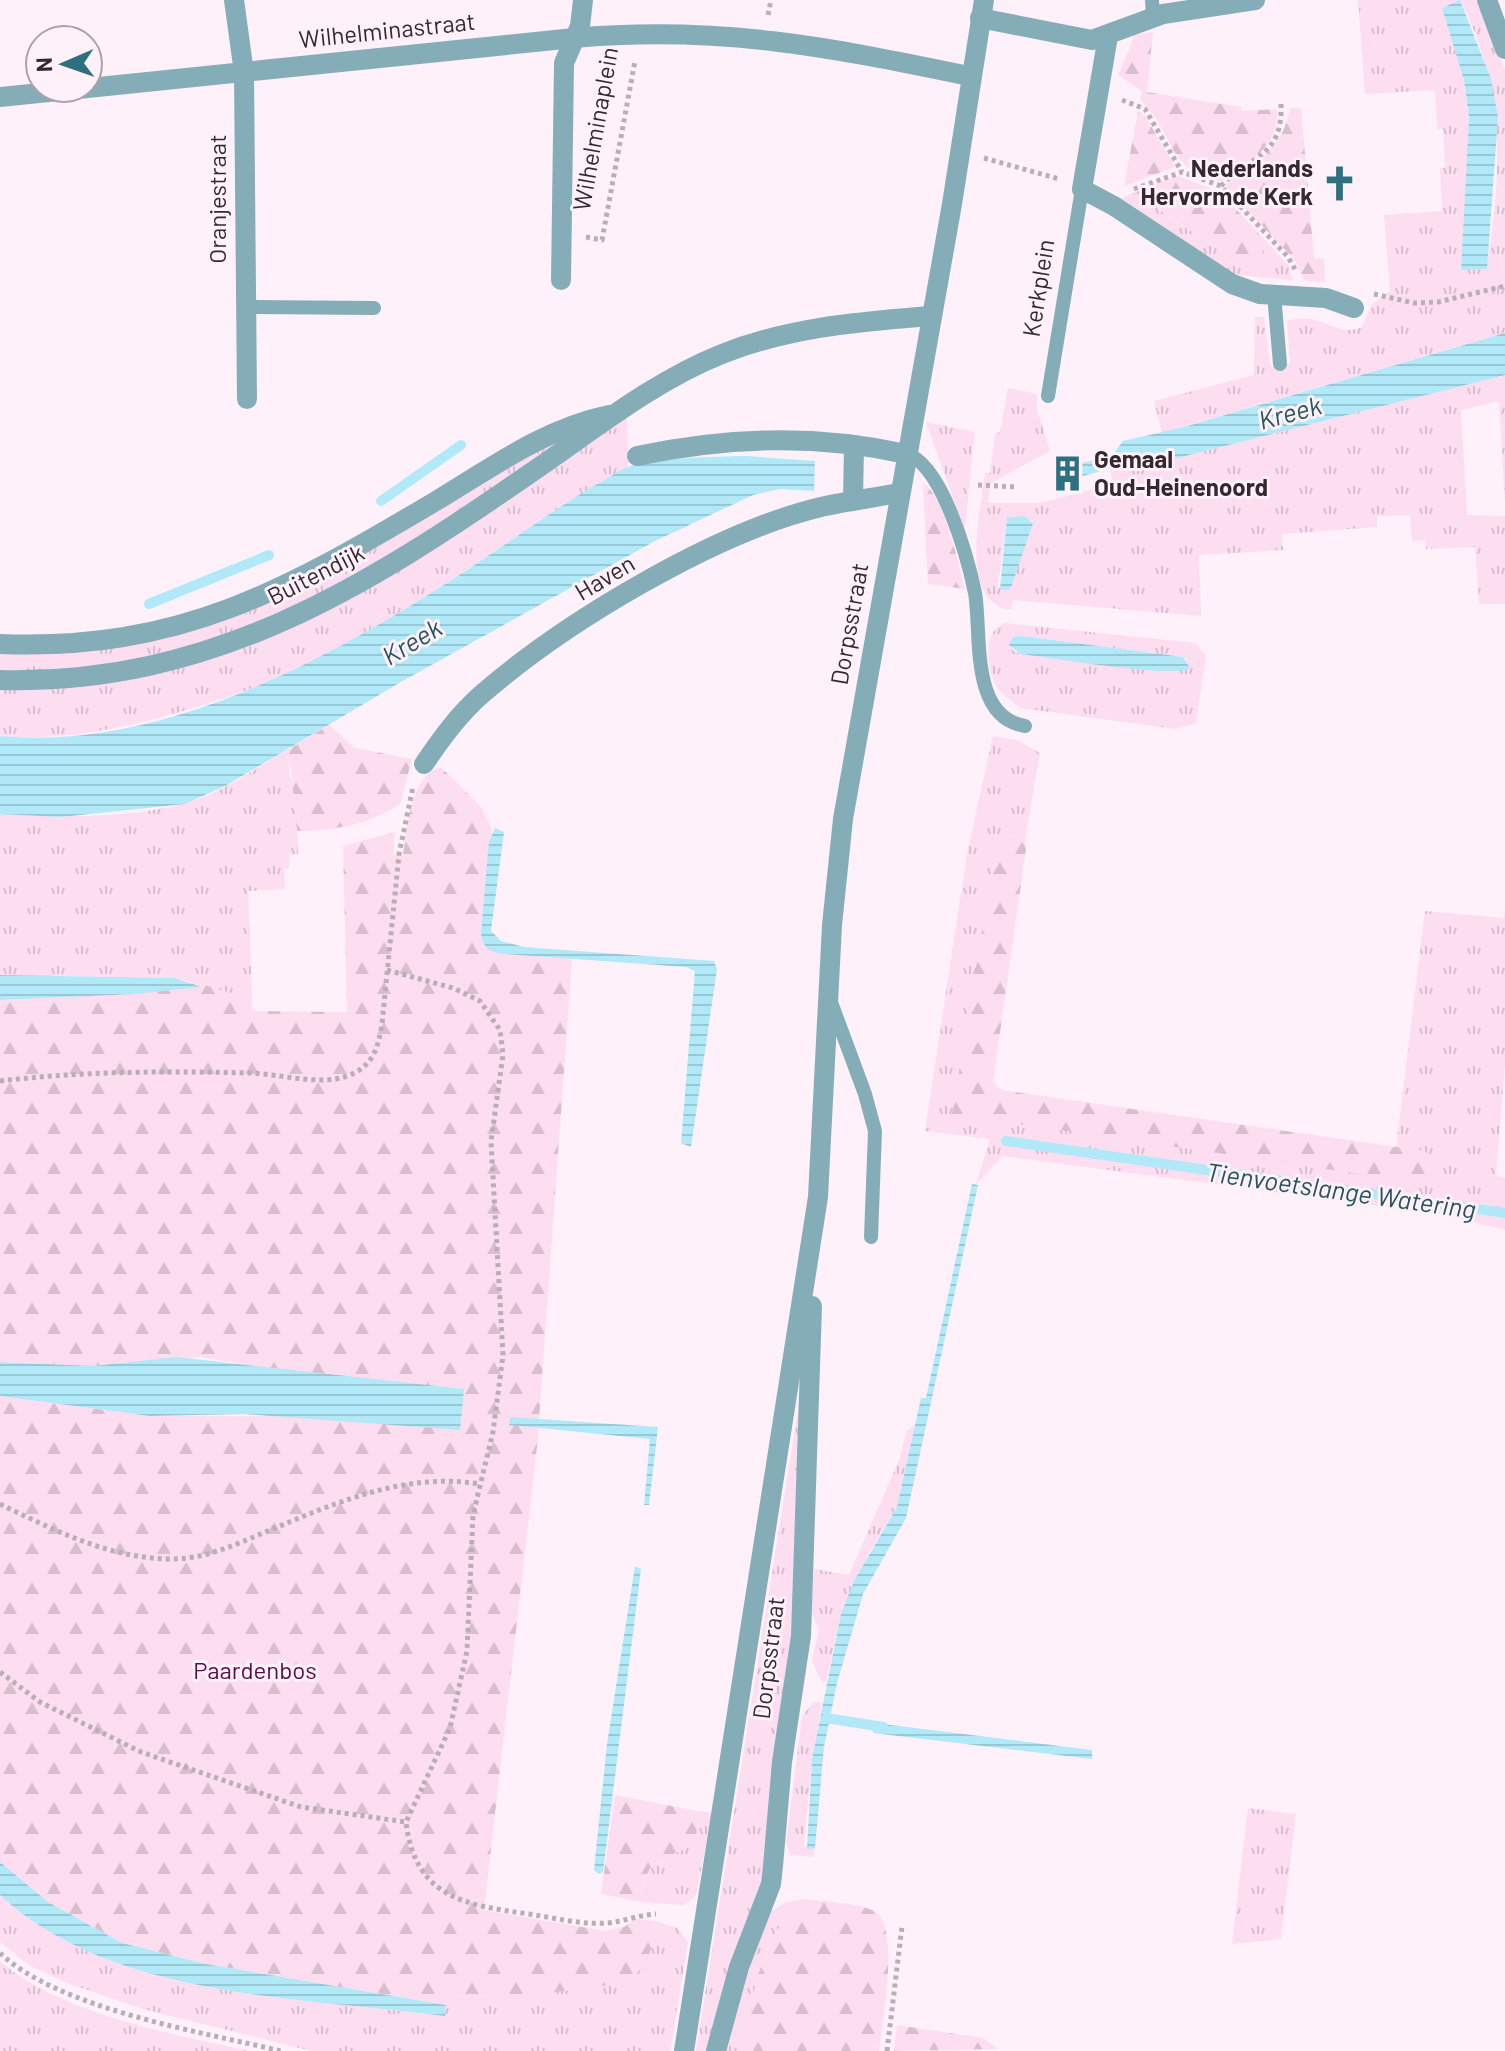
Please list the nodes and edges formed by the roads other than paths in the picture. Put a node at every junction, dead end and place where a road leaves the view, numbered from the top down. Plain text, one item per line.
1 (234, 0) edge
2 (583, 0) edge
3 (1255, 0) edge
4 (1487, 0) edge
5 (1153, 8) edge
6 (982, 9) edge
7 (1108, 36) junction
8 (574, 38) junction
9 (1505, 49) edge
10 (244, 73) junction
11 (969, 76) junction
12 (0, 97) edge
13 (1082, 189) junction
14 (561, 280) dead end
15 (1274, 294) junction
16 (244, 307) junction
17 (374, 308) dead end
18 (1354, 308) road end
19 (930, 316) junction
20 (1280, 364) dead end
21 (1048, 396) dead end
22 (247, 399) dead end
23 (616, 413) junction
24 (854, 445) junction
25 (906, 454) junction
26 (637, 456) dead end
27 (899, 493) junction
28 (853, 501) junction
29 (0, 644) edge
30 (0, 680) edge
31 (1025, 726) dead end
32 (424, 764) road end
33 (829, 998) junction
34 (871, 1237) dead end
35 (809, 1262) junction
36 (684, 2051) edge
37 (716, 2051) edge

1 - 10 street, Oranjestraat
2 - 8 street, Wilhelminaplein
3 - 5 street
4 - 9 street
5 - 7 street
6 - 7 street
6 - 11 street, Dorpsstraat
7 - 13 street, Kerkplein
8 - 10 street, Wilhelminastraat
8 - 11 street, Wilhelminastraat
8 - 14 street, Wilhelminaplein
10 - 12 street, Wilhelminastraat
10 - 16 street, Oranjestraat
11 - 19 street, Dorpsstraat
13 - 15 street
13 - 21 lane, Kerkplein
15 - 18 street
15 - 20 lane
16 - 17 lane
16 - 22 street, Oranjestraat
19 - 23 street, Buitendijk
19 - 25 street, Dorpsstraat
23 - 29 street, Buitendijk
23 - 30 street, Buitendijk
24 - 25 street
24 - 26 street
24 - 28 street
25 - 27 street, Dorpsstraat
25 - 31 lane
27 - 28 street, Haven
27 - 33 street, Dorpsstraat
28 - 32 street, Haven
33 - 34 lane
33 - 35 street, Dorpsstraat
35 - 36 street, Dorpsstraat
35 - 37 street, Dorpsstraat

